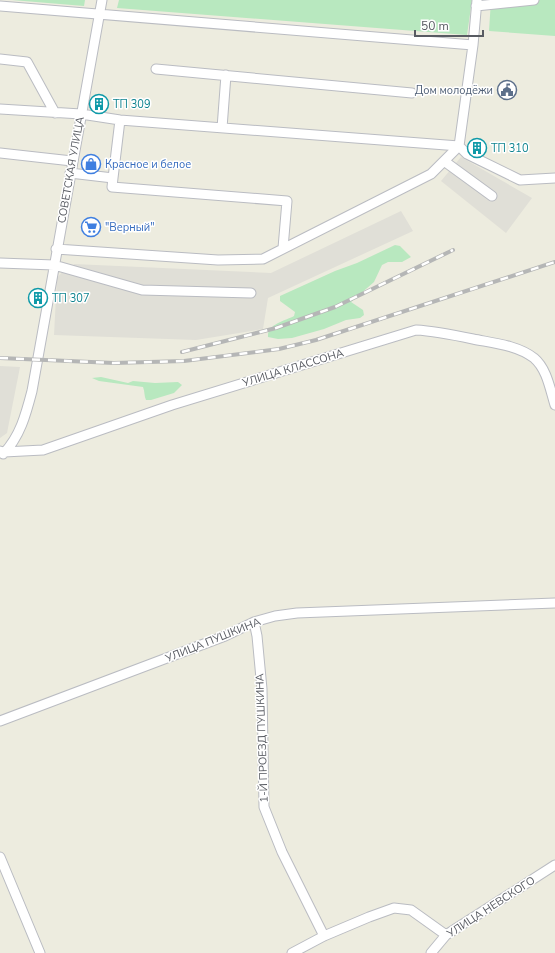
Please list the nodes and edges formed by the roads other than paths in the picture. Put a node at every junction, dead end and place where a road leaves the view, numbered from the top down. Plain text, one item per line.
1 (102, 0) edge
2 (534, 0) edge
3 (476, 3) edge
4 (0, 6) edge
5 (99, 15) junction
6 (473, 44) junction
7 (0, 59) edge
8 (156, 69) dead end
9 (226, 75) junction
10 (412, 92) dead end
11 (0, 109) edge
12 (55, 113) junction
13 (81, 114) junction
14 (120, 120) junction
15 (222, 128) junction
16 (459, 146) junction
17 (0, 153) edge
18 (72, 160) junction
19 (444, 161) junction
20 (70, 173) junction
21 (113, 178) junction
22 (555, 178) edge
23 (492, 196) dead end
24 (283, 248) junction
25 (56, 249) junction
26 (0, 263) edge
27 (54, 265) junction
28 (251, 293) dead end
29 (555, 405) edge
30 (1, 453) edge
31 (555, 603) edge
32 (254, 622) junction
33 (0, 721) edge
34 (0, 857) edge
35 (555, 865) edge
36 (446, 935) junction
37 (324, 936) junction
38 (40, 953) edge
39 (292, 953) edge
40 (431, 953) edge

1 - 5 street, СОВЕТСКАЯ УЛИЦА
2 - 3 street
3 - 6 street
4 - 5 street
5 - 6 street
5 - 13 street, СОВЕТСКАЯ УЛИЦА
6 - 16 street
7 - 12 street
8 - 9 street
9 - 10 street
9 - 15 street
11 - 12 street
12 - 13 street
13 - 14 street
13 - 18 street, СОВЕТСКАЯ УЛИЦА
14 - 15 street
14 - 21 street
15 - 16 street
16 - 19 street
16 - 22 street
17 - 18 street
18 - 20 street, СОВЕТСКАЯ УЛИЦА
19 - 23 street
19 - 24 street
20 - 21 street
20 - 25 street, СОВЕТСКАЯ УЛИЦА
21 - 24 street
24 - 25 street
25 - 27 street, СОВЕТСКАЯ УЛИЦА
26 - 27 street
27 - 28 street
27 - 30 street, СОВЕТСКАЯ УЛИЦА
29 - 30 street, УЛИЦА КЛАССОНА
31 - 32 street, УЛИЦА ПУШКИНА
32 - 33 street, УЛИЦА ПУШКИНА
32 - 37 street, 1-Й ПРОЕЗД ПУШКИНА
34 - 38 street
35 - 36 street, УЛИЦА НЕВСКОГО
36 - 37 street
36 - 40 street, УЛИЦА НЕВСКОГО
37 - 39 street

